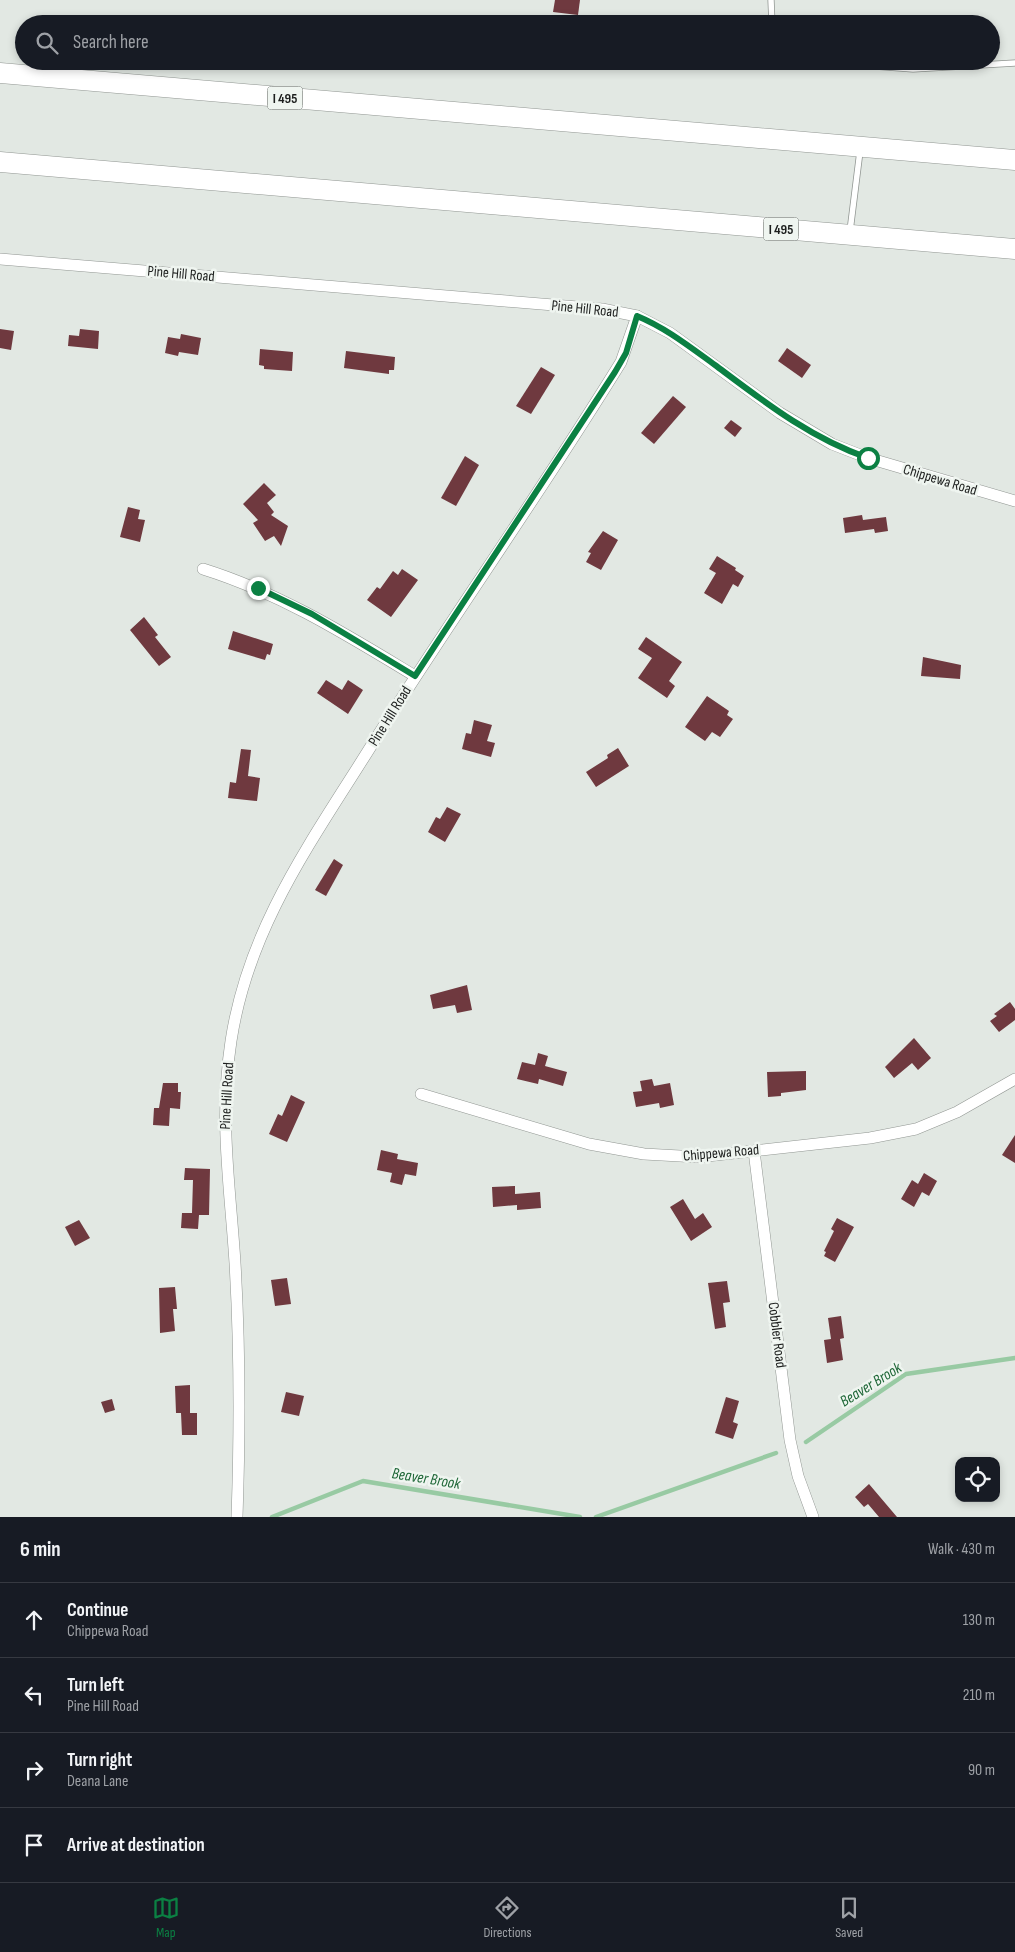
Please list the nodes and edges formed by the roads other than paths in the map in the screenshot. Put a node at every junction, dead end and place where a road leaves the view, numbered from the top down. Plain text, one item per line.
1 (771, 0) edge
2 (772, 15) edge
3 (1015, 63) edge
4 (1000, 64) edge
5 (0, 73) edge
6 (861, 146) junction
7 (1015, 160) edge
8 (0, 162) edge
9 (850, 234) junction
10 (1015, 249) edge
11 (0, 258) edge
12 (637, 316) junction
13 (1015, 501) edge
14 (203, 570) dead end
15 (415, 676) junction
16 (1015, 1079) edge
17 (421, 1094) dead end
18 (754, 1150) junction
19 (237, 1517) edge
20 (813, 1517) edge

1 - 2 lane
3 - 4 lane
5 - 6 highway, I 495
6 - 7 highway, I 495
6 - 9 lane
8 - 9 highway, I 495
9 - 10 highway, I 495
11 - 12 street, Pine Hill Road
12 - 13 street, Chippewa Road
12 - 15 street, Pine Hill Road
14 - 15 street
15 - 19 street, Pine Hill Road
16 - 18 street, Chippewa Road
17 - 18 street, Chippewa Road
18 - 20 street, Cobbler Road

